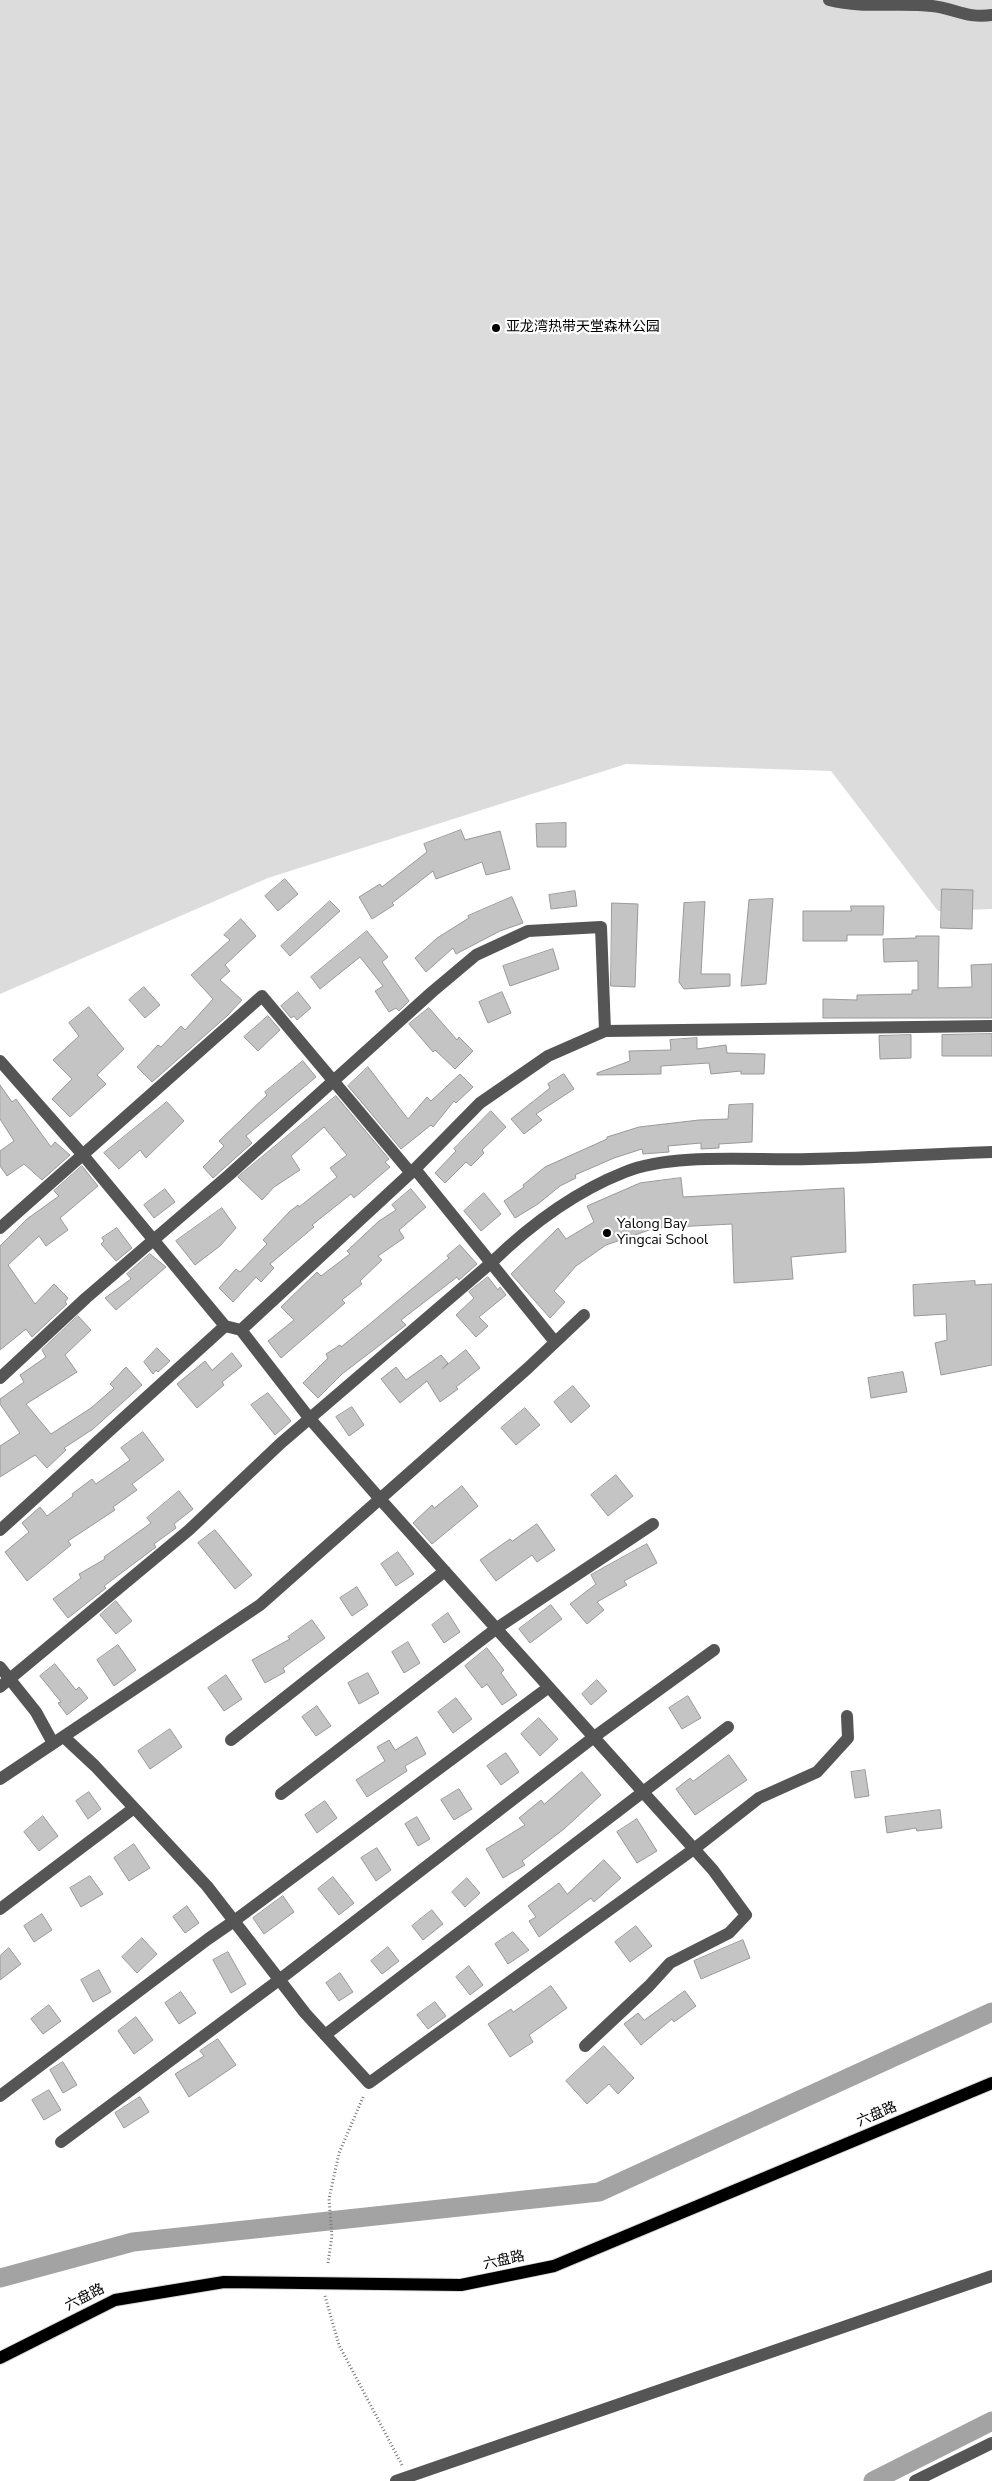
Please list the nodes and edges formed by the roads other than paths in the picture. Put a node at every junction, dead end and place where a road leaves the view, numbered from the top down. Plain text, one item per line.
1 (829, 0) edge
2 (992, 15) edge
3 (992, 1026) edge
4 (605, 1031) junction
5 (0, 1061) edge
6 (332, 1080) junction
7 (992, 1152) edge
8 (83, 1155) junction
9 (412, 1170) junction
10 (0, 1228) edge
11 (154, 1240) junction
12 (492, 1263) junction
13 (584, 1315) dead end
14 (225, 1326) junction
15 (241, 1330) junction
16 (555, 1342) junction
17 (0, 1378) edge
18 (310, 1419) junction
19 (380, 1499) junction
20 (653, 1524) dead end
21 (0, 1530) edge
22 (445, 1571) junction
23 (496, 1628) junction
24 (714, 1650) dead end
25 (0, 1667) edge
26 (5, 1683) edge
27 (550, 1687) junction
28 (847, 1716) dead end
29 (728, 1728) dead end
30 (594, 1737) junction
31 (59, 1740) junction
32 (231, 1740) dead end
33 (0, 1779) edge
34 (644, 1793) junction
35 (281, 1794) dead end
36 (134, 1808) junction
37 (694, 1849) junction
38 (0, 1908) edge
39 (234, 1922) junction
40 (279, 1980) junction
41 (325, 2035) junction
42 (585, 2046) dead end
43 (992, 2083) edge
44 (0, 2096) edge
45 (61, 2142) dead end
46 (992, 2276) edge
47 (0, 2358) edge
48 (992, 2443) edge
49 (402, 2479) edge
50 (915, 2481) edge

1 - 2 street
3 - 4 street
4 - 6 street
4 - 9 street
5 - 8 street
6 - 8 street
6 - 9 street
6 - 11 street
7 - 12 street
8 - 10 street
8 - 11 street
9 - 12 street
9 - 15 street
11 - 14 street
11 - 17 street
12 - 16 street
12 - 18 street
13 - 16 street
14 - 15 street
14 - 21 street
15 - 18 street
16 - 19 street
18 - 19 street
18 - 26 street
19 - 22 street
19 - 31 street
20 - 23 street
22 - 23 street
22 - 32 street
23 - 27 street
23 - 35 street
24 - 30 street
25 - 26 street
26 - 31 street
27 - 30 street
27 - 39 street
28 - 37 street
29 - 34 street
30 - 34 street
30 - 40 street
31 - 33 street
31 - 36 street
34 - 37 street
34 - 41 street
36 - 38 street
36 - 39 street
37 - 41 street
37 - 42 street
39 - 40 street
39 - 44 street
40 - 41 street
40 - 45 street
43 - 47 main road, 六盘路
46 - 49 street
48 - 50 street

